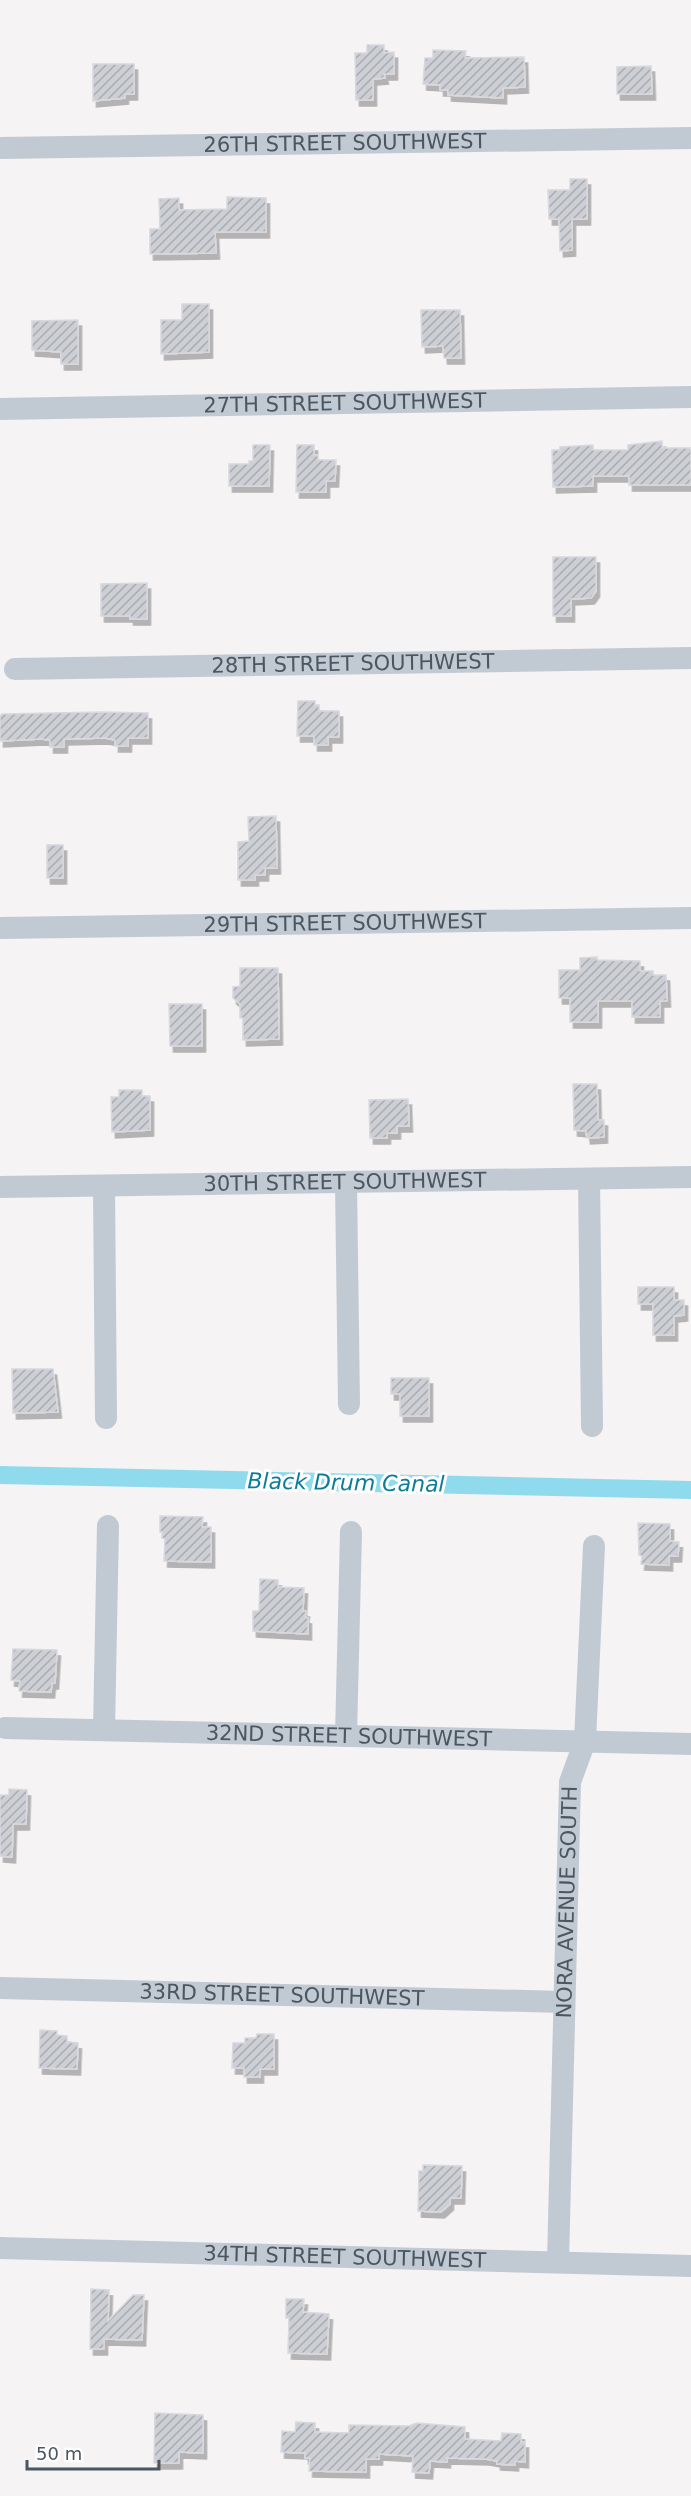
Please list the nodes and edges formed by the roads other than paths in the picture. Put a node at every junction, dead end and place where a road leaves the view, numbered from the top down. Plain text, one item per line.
1 (691, 138) edge
2 (0, 148) edge
3 (691, 397) edge
4 (0, 409) edge
5 (691, 658) edge
6 (15, 669) dead end
7 (691, 918) edge
8 (0, 928) edge
9 (691, 1177) edge
10 (589, 1179) junction
11 (346, 1183) junction
12 (104, 1186) junction
13 (0, 1187) edge
14 (349, 1404) dead end
15 (106, 1418) dead end
16 (592, 1425) dead end
17 (108, 1526) dead end
18 (351, 1532) dead end
19 (594, 1546) dead end
20 (5, 1728) dead end
21 (104, 1730) junction
22 (346, 1736) junction
23 (585, 1740) junction
24 (691, 1744) edge
25 (0, 1988) edge
26 (564, 2002) junction
27 (0, 2248) edge
28 (558, 2262) junction
29 (691, 2266) edge

1 - 2 street, 26TH STREET SOUTHWEST
3 - 4 street, 27TH STREET SOUTHWEST
5 - 6 street, 28TH STREET SOUTHWEST
7 - 8 street, 29TH STREET SOUTHWEST
9 - 10 street, 30TH STREET SOUTHWEST
10 - 11 street, 30TH STREET SOUTHWEST
10 - 16 street
11 - 12 street, 30TH STREET SOUTHWEST
11 - 14 street
12 - 13 street, 30TH STREET SOUTHWEST
12 - 15 street
17 - 21 street
18 - 22 street
19 - 23 street, NORA AVENUE SOUTH
20 - 21 street, 32ND STREET SOUTHWEST
21 - 22 street, 32ND STREET SOUTHWEST
22 - 23 street, 32ND STREET SOUTHWEST
23 - 24 street, 32ND STREET SOUTHWEST
23 - 26 street, NORA AVENUE SOUTH
25 - 26 street, 33RD STREET SOUTHWEST
26 - 28 street, NORA AVENUE SOUTH
27 - 28 street, 34TH STREET SOUTHWEST
28 - 29 street, 34TH STREET SOUTHWEST

